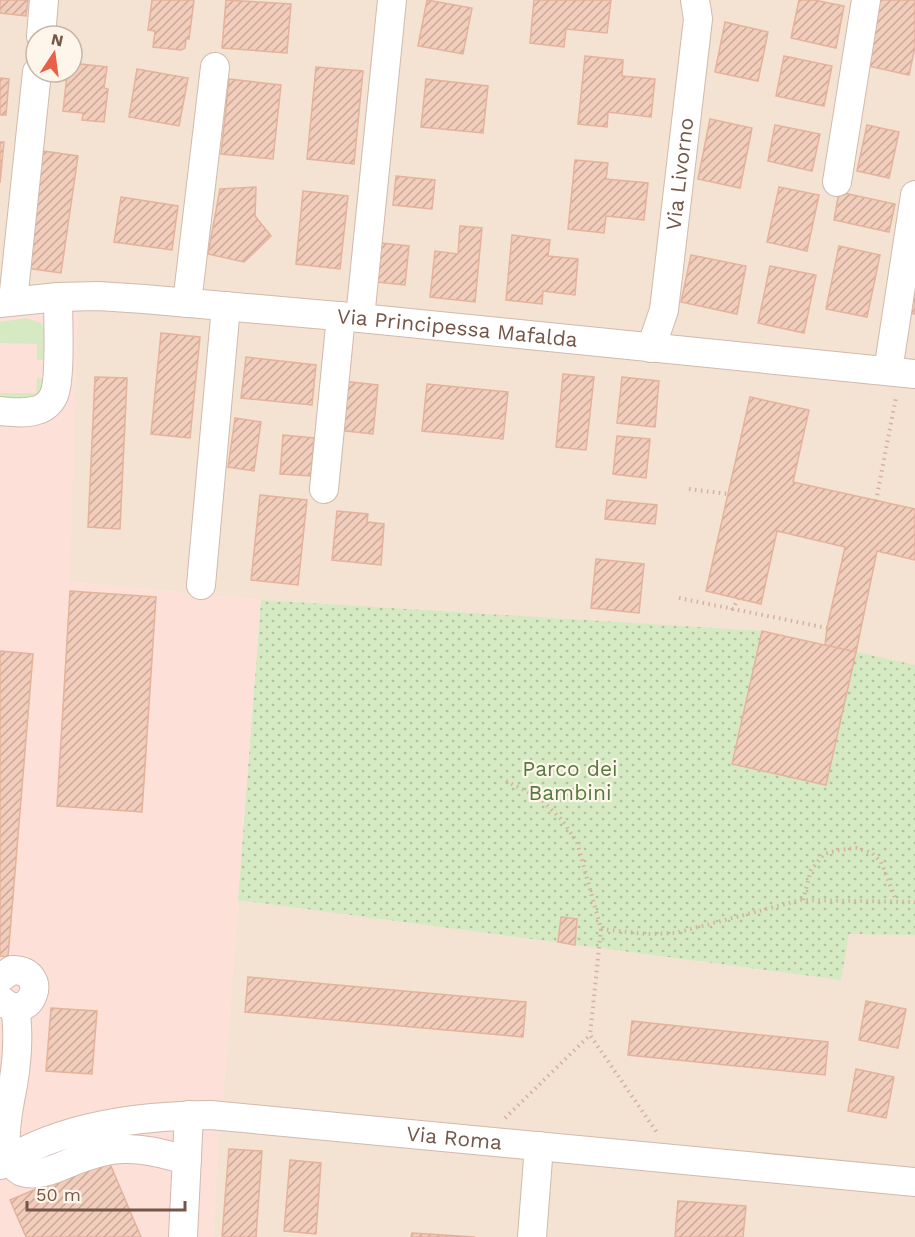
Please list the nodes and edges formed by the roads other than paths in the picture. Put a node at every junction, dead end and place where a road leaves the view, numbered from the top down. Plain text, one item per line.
1 (44, 0) edge
2 (392, 0) edge
3 (695, 0) edge
4 (866, 0) edge
5 (42, 24) edge
6 (215, 67) dead end
7 (35, 84) edge
8 (837, 182) dead end
9 (915, 195) edge
10 (58, 297) junction
11 (7, 302) edge
12 (187, 303) junction
13 (226, 306) junction
14 (350, 317) junction
15 (651, 348) junction
16 (901, 372) edge
17 (0, 411) edge
18 (324, 489) dead end
19 (201, 585) dead end
20 (7, 999) edge
21 (189, 1115) junction
22 (540, 1146) junction
23 (11, 1158) edge
24 (187, 1160) junction
25 (915, 1182) edge
26 (183, 1237) edge
27 (532, 1237) edge

1 - 5 street
2 - 14 street
3 - 15 street, Via Livorno
4 - 8 street
6 - 12 street
7 - 11 street
9 - 16 street
10 - 11 street, Via Principessa Mafalda
10 - 12 street, Via Principessa Mafalda
10 - 17 street
12 - 13 street, Via Principessa Mafalda
13 - 14 street, Via Principessa Mafalda
13 - 19 street
14 - 15 street, Via Principessa Mafalda
14 - 18 street
15 - 16 street, Via Principessa Mafalda
20 - 23 street
21 - 22 street, Via Roma
21 - 23 street, Via Roma
21 - 24 street
22 - 25 street, Via Roma
22 - 27 street
23 - 24 street
24 - 26 street

